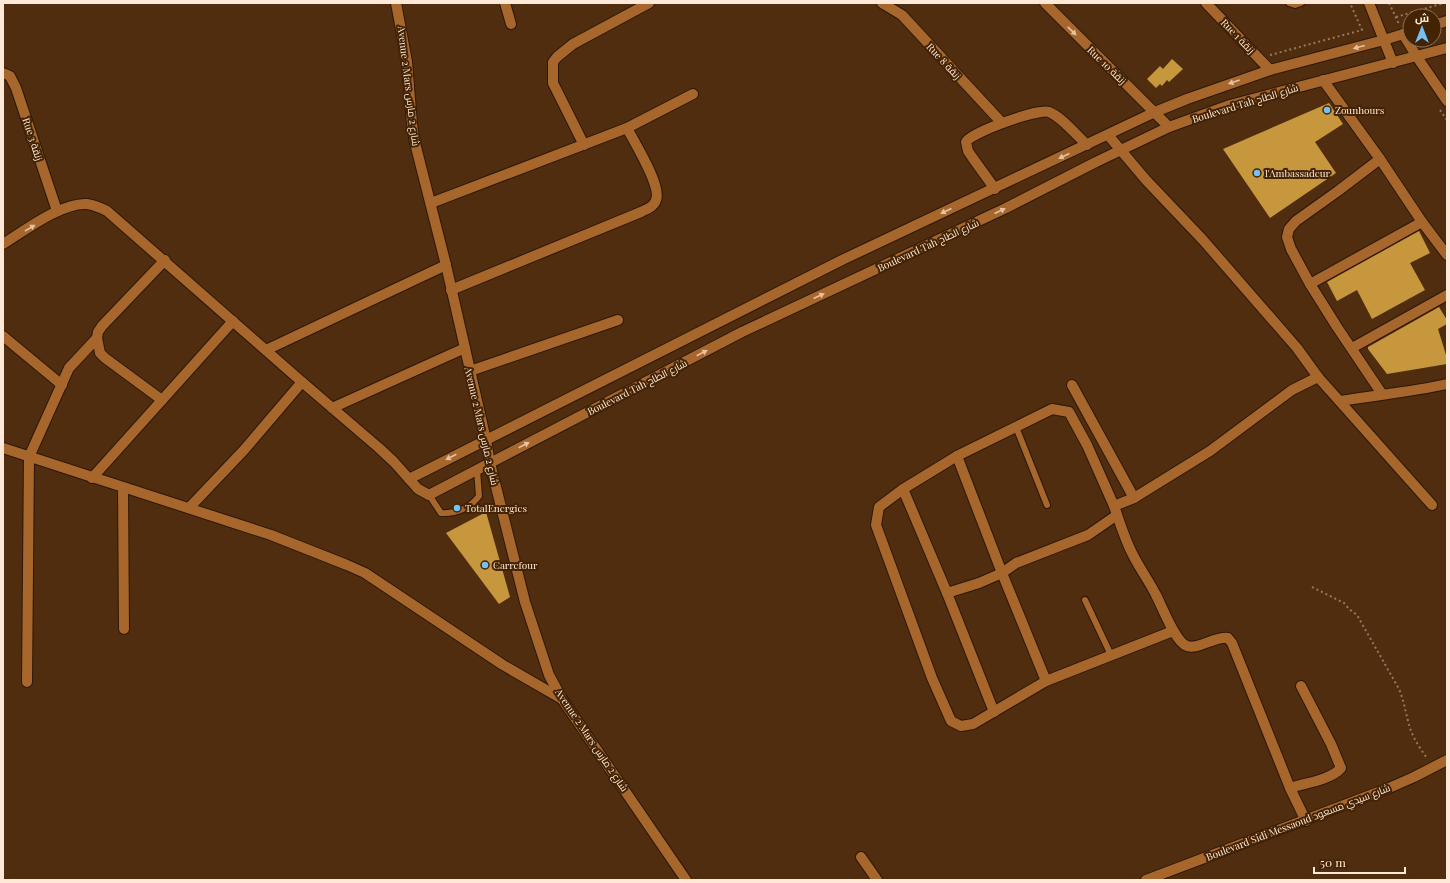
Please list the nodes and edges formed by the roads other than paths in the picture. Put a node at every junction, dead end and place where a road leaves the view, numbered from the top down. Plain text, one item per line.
1 (396, 3) edge
2 (505, 3) edge
3 (649, 3) edge
4 (882, 3) edge
5 (1045, 3) edge
6 (1206, 3) edge
7 (1289, 3) edge
8 (1301, 3) edge
9 (1369, 3) edge
10 (511, 24) dead end
11 (1402, 35) edge
12 (1384, 40) junction
13 (1413, 48) edge
14 (1447, 48) edge
15 (1417, 57) junction
16 (1393, 63) junction
17 (1270, 70) junction
18 (3, 73) edge
19 (1323, 80) junction
20 (693, 94) dead end
21 (1447, 101) edge
22 (1155, 112) junction
23 (1002, 123) junction
24 (1170, 127) junction
25 (627, 128) junction
26 (1108, 135) junction
27 (584, 145) junction
28 (1087, 145) junction
29 (1121, 150) junction
30 (1380, 159) junction
31 (995, 189) junction
32 (431, 203) junction
33 (57, 211) junction
34 (1422, 222) junction
35 (3, 244) edge
36 (1447, 255) edge
37 (164, 260) junction
38 (446, 265) junction
39 (1310, 284) junction
40 (451, 290) junction
41 (1447, 295) edge
42 (618, 320) dead end
43 (233, 321) junction
44 (3, 336) edge
45 (97, 338) junction
46 (465, 348) junction
47 (1352, 348) junction
48 (266, 350) junction
49 (470, 371) junction
50 (1318, 377) junction
51 (302, 382) junction
52 (1447, 384) edge
53 (62, 385) junction
54 (1072, 385) dead end
55 (1382, 394) junction
56 (162, 400) junction
57 (1340, 401) junction
58 (332, 408) junction
59 (1016, 427) junction
60 (486, 440) junction
61 (3, 448) edge
62 (29, 456) junction
63 (957, 456) junction
64 (490, 463) junction
65 (477, 470) junction
66 (92, 478) junction
67 (408, 479) junction
68 (123, 487) junction
69 (903, 488) junction
70 (429, 495) junction
71 (1134, 498) junction
72 (1432, 504) dead end
73 (1047, 505) dead end
74 (189, 508) junction
75 (1116, 511) junction
76 (1002, 573) junction
77 (947, 593) junction
78 (1085, 600) dead end
79 (124, 629) dead end
80 (1173, 631) junction
81 (1111, 655) junction
82 (1046, 681) junction
83 (27, 682) dead end
84 (1301, 686) dead end
85 (562, 699) junction
86 (994, 712) junction
87 (1447, 760) edge
88 (1290, 788) junction
89 (1306, 821) junction
90 (861, 857) dead end
91 (686, 880) edge
92 (877, 880) edge
93 (1146, 880) edge

1 - 32 street, Avenue 2 Mars شارع 2 مارس
2 - 10 street
3 - 27 street
4 - 23 street, Rue 8 زنقة
5 -> 22 street, Rue 10 زنقة
6 - 17 street, Rue 1 زنقة
7 - 8 lane
9 - 12 street
11 - 12 street, Boulevard Tah شارع الطاح
12 - 16 street
12 -> 17 street, Boulevard Tah شارع الطاح
13 - 15 street
14 - 15 street, Boulevard Tah شارع الطاح
15 - 16 street, Boulevard Tah شارع الطاح
15 - 21 street
16 - 19 street, Boulevard Tah شارع الطاح
17 -> 22 street, Boulevard Tah شارع الطاح
18 - 33 street, Rue 3 زنقة
19 - 24 street, Boulevard Tah شارع الطاح
19 - 30 street
20 - 25 street
22 - 24 street, Rue 10 زنقة
22 - 26 street, Boulevard Tah شارع الطاح
23 - 28 street
23 - 31 street
24 - 29 street, Boulevard Tah شارع الطاح
25 - 27 street
25 - 40 street
26 - 28 street, Boulevard Tah شارع الطاح
26 - 29 street
27 - 32 street
28 -> 31 street, Boulevard Tah شارع الطاح
29 - 50 street
64 -> 29 street, Boulevard Tah شارع الطاح
30 - 34 street
30 - 39 street
31 -> 60 street, Boulevard Tah شارع الطاح
32 - 38 street, Avenue 2 Mars شارع 2 مارس
35 -> 33 street
33 - 37 street
34 - 36 street
34 - 39 street
37 - 43 street
37 - 45 street
38 - 40 street, Avenue 2 Mars شارع 2 مارس
38 - 48 street
39 - 47 street
40 - 46 street, Avenue 2 Mars شارع 2 مارس
41 - 47 street
42 - 49 street
43 - 48 street
43 - 56 street
44 - 53 street
45 - 53 street
45 - 56 street
46 - 49 street, Avenue 2 Mars شارع 2 مارس
46 - 58 street
47 - 55 street
48 - 51 street
49 - 60 street, Avenue 2 Mars شارع 2 مارس
50 - 57 street
50 - 71 street
51 - 58 street
51 - 74 street
52 - 55 street
53 - 62 street
54 - 71 street
55 - 57 street
56 - 66 street
57 - 72 street
58 - 67 street
59 - 63 street
59 - 73 lane
59 - 75 street
60 - 64 street, Avenue 2 Mars شارع 2 مارس
60 -> 67 street, Boulevard Tah شارع الطاح
61 - 62 street
62 - 66 street
62 - 83 street
63 - 69 street
63 - 76 street
64 - 65 street, Boulevard Tah شارع الطاح
64 - 85 street, Avenue 2 Mars شارع 2 مارس
65 - 70 street, Boulevard Tah شارع الطاح
65 - 70 lane
66 - 68 street
67 - 70 street
68 - 74 street
68 - 79 street
69 - 77 street
69 - 86 street
71 - 75 street
74 - 85 street
75 - 76 street
75 - 80 street
76 - 77 street
76 - 82 street
77 - 86 street
78 - 81 lane
80 - 81 street
80 - 88 street
81 - 82 street
82 - 86 street
84 - 88 street
85 - 91 street, Avenue 2 Mars شارع 2 مارس
87 - 89 street, Boulevard Sidi Messaoud شارع سيدي مسعود
88 - 89 street
89 - 93 street, Boulevard Sidi Messaoud شارع سيدي مسعود
90 - 92 street

